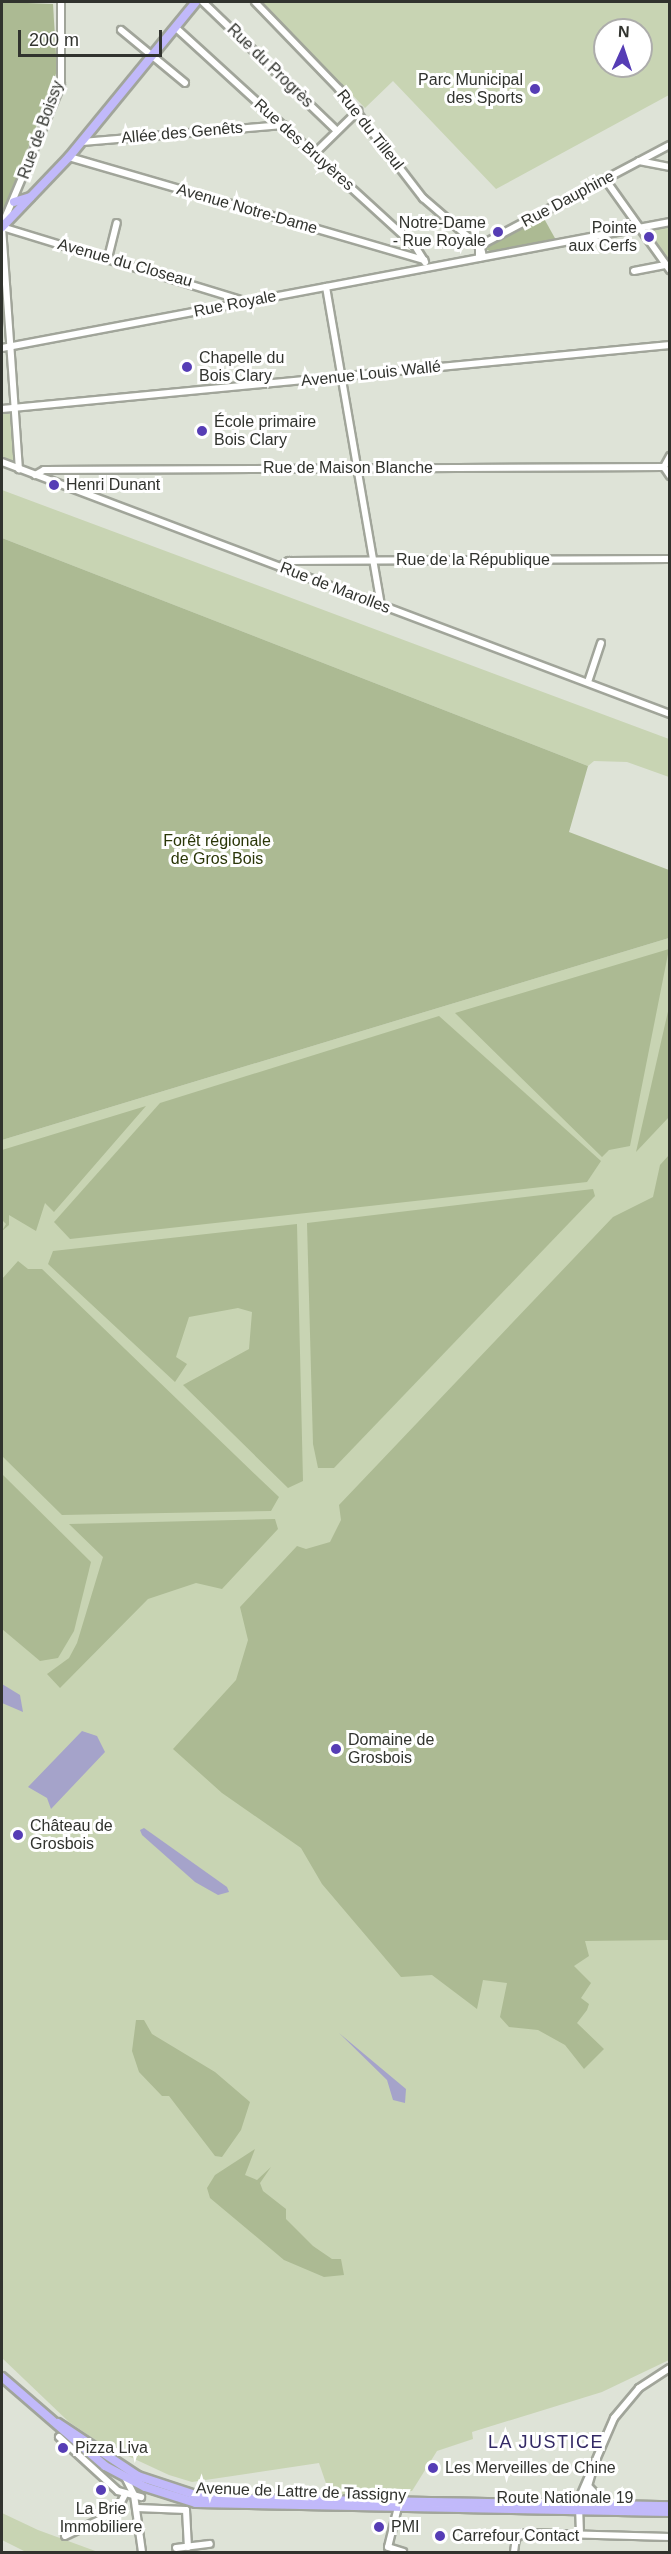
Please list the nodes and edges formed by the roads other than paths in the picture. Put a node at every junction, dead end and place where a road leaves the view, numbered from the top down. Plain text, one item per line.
1 (61, 2) edge
2 (196, 2) edge
3 (203, 2) edge
4 (255, 2) edge
5 (175, 27) junction
6 (121, 30) dead end
7 (153, 55) junction
8 (186, 83) dead end
9 (358, 111) junction
10 (283, 126) junction
11 (337, 131) junction
12 (82, 142) junction
13 (669, 145) edge
14 (314, 154) junction
15 (69, 157) junction
16 (639, 161) junction
17 (669, 167) edge
18 (606, 179) junction
19 (31, 196) junction
20 (18, 200) junction
21 (19, 210) junction
22 (669, 222) edge
23 (117, 223) dead end
24 (2, 227) edge
25 (639, 228) junction
26 (480, 253) junction
27 (108, 258) junction
28 (426, 264) junction
29 (668, 268) edge
30 (634, 271) dead end
31 (326, 287) junction
32 (248, 302) junction
33 (669, 345) edge
34 (13, 346) junction
35 (2, 348) edge
36 (342, 377) junction
37 (17, 408) junction
38 (2, 410) edge
39 (669, 456) edge
40 (2, 462) edge
41 (664, 467) junction
42 (359, 468) junction
43 (19, 469) junction
44 (35, 475) junction
45 (669, 476) edge
46 (669, 559) edge
47 (375, 561) junction
48 (280, 567) junction
49 (381, 606) junction
50 (601, 643) dead end
51 (588, 682) junction
52 (669, 714) edge
53 (669, 2368) edge
54 (2, 2371) edge
55 (2, 2377) edge
56 (59, 2437) dead end
57 (595, 2461) junction
58 (126, 2479) junction
59 (143, 2482) junction
60 (590, 2488) junction
61 (125, 2494) junction
62 (137, 2496) junction
63 (579, 2504) junction
64 (399, 2505) junction
65 (607, 2505) junction
66 (669, 2506) edge
67 (136, 2508) junction
68 (460, 2510) joint
69 (669, 2512) edge
70 (580, 2534) junction
71 (65, 2536) dead end
72 (669, 2537) edge
73 (210, 2544) dead end
74 (188, 2547) junction
75 (176, 2548) dead end
76 (386, 2550) edge
77 (142, 2553) edge
78 (404, 2553) edge
79 (514, 2553) edge

1 - 20 street, Rue de Boissy
2 - 5 main road
3 - 11 street, Rue du Progrès
4 - 9 street, Rue du Tilleul
5 - 7 main road
5 - 10 street, Rue des Bruyères
6 - 7 street
7 - 8 street
7 - 12 main road
9 - 11 street
9 - 26 street, Rue du Tilleul
10 - 12 street, Allée des Genêts
10 - 14 street, Rue des Bruyères
11 - 14 street
12 - 15 main road
13 - 16 street, Rue Dauphine
14 - 28 street, Rue des Bruyères
15 - 19 main road
15 - 28 street, Avenue Notre-Dame
16 - 17 street
16 - 18 street, Rue Dauphine
18 - 25 street
18 - 26 street, Rue Dauphine
19 - 20 main road
19 - 21 main road
20 - 21 street
20 - 24 street
21 - 24 main road
22 - 25 street, Rue Royale
23 - 27 street
24 - 27 street, Avenue du Closeau
24 - 34 street
25 - 26 street, Rue Royale
25 - 29 street
26 - 28 street, Rue Royale
27 - 32 street, Avenue du Closeau
28 - 31 street, Rue Royale
29 - 30 street
31 - 32 street, Rue Royale
31 - 36 street
32 - 34 street, Rue Royale
33 - 36 street, Avenue Louis Wallé
34 - 35 street, Rue Royale
34 - 37 street
36 - 37 street, Avenue Louis Wallé
36 - 42 street
37 - 38 street, Avenue Louis Wallé
37 - 43 street
39 - 41 street
40 - 43 street, Rue de Marolles
41 - 42 street, Rue de Maison Blanche
41 - 45 street
42 - 44 street, Rue de Maison Blanche
42 - 47 street
43 - 44 street, Rue de Marolles
44 - 48 street, Rue de Marolles
46 - 47 street, Rue de la République
47 - 48 street, Rue de la République
47 - 49 street
48 - 49 street, Rue de Marolles
49 - 51 street, Rue de Marolles
50 - 51 street
51 - 52 street, Rue de Marolles
53 - 57 street
54 - 59 main road
55 - 58 main road
56 - 61 street
57 - 60 street
57 - 63 street
58 - 59 main road
58 - 62 street
59 - 62 street
59 - 64 main road
60 - 63 street
60 - 65 street
61 - 62 street
61 - 71 street
62 - 67 street
63 - 64 main road, Route Nationale 19
63 - 65 main road, Route Nationale 19
63 - 68 main road, Route Nationale 19
63 - 69 main road, Route Nationale 19
63 - 70 street
64 - 68 main road, Avenue de Lattre de Tassigny
64 - 76 street
65 - 66 main road, Route Nationale 19
67 - 74 street
67 - 77 street
70 - 72 street
70 - 79 street
73 - 74 street
74 - 75 street
76 - 78 street

